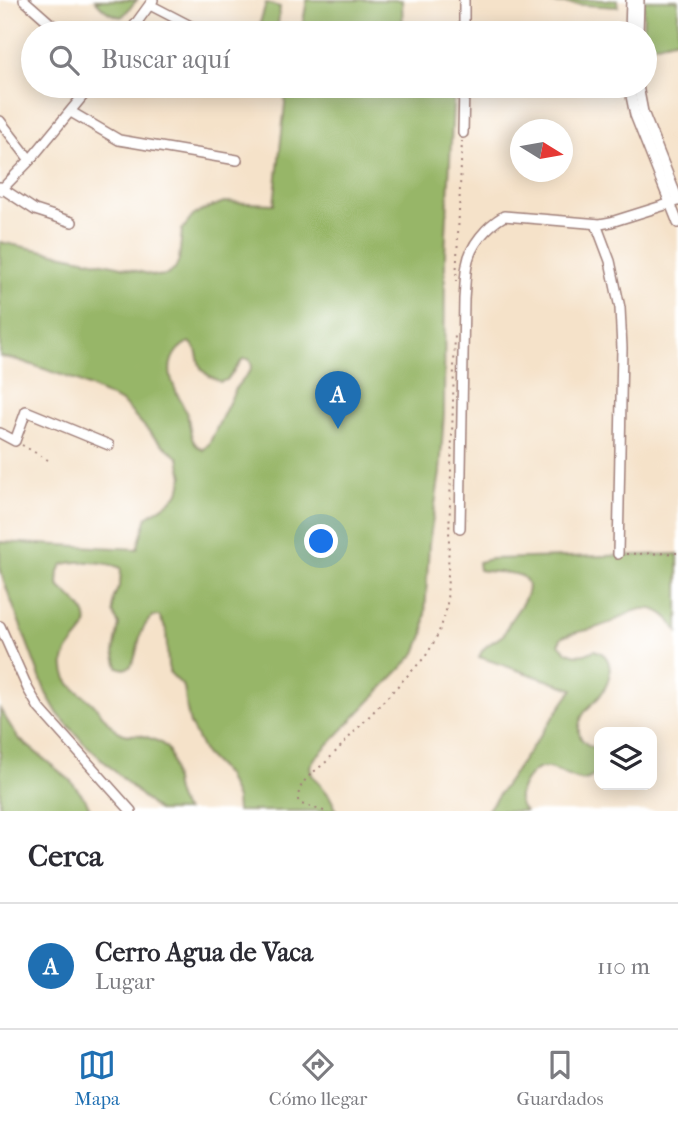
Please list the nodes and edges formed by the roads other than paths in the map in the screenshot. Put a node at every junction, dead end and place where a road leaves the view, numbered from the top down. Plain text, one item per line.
1 (24, 0) edge
2 (464, 0) edge
3 (631, 0) edge
4 (639, 0) edge
5 (152, 3) edge
6 (48, 21) edge
7 (138, 21) edge
8 (183, 21) edge
9 (464, 21) edge
10 (630, 21) edge
11 (638, 21) edge
12 (82, 98) edge
13 (464, 98) edge
14 (631, 98) edge
15 (640, 98) edge
16 (71, 112) junction
17 (0, 121) edge
18 (463, 133) road end
19 (30, 160) junction
20 (237, 160) dead end
21 (1, 189) edge
22 (675, 201) edge
23 (72, 222) dead end
24 (678, 223) edge
25 (596, 224) junction
26 (0, 433) edge
27 (109, 445) dead end
28 (460, 528) dead end
29 (618, 554) road end
30 (0, 626) edge
31 (131, 811) edge

1 - 6 street
2 - 9 street
3 - 10 street
4 - 11 street
5 - 7 street
5 - 8 street
12 - 16 street
13 - 18 street
14 - 22 street
15 - 22 street
16 - 19 street
16 - 20 street
17 - 19 street
19 - 21 street
21 - 23 street
22 - 24 street
22 - 25 street
25 - 28 street
25 - 29 street
26 - 27 street
30 - 31 street

